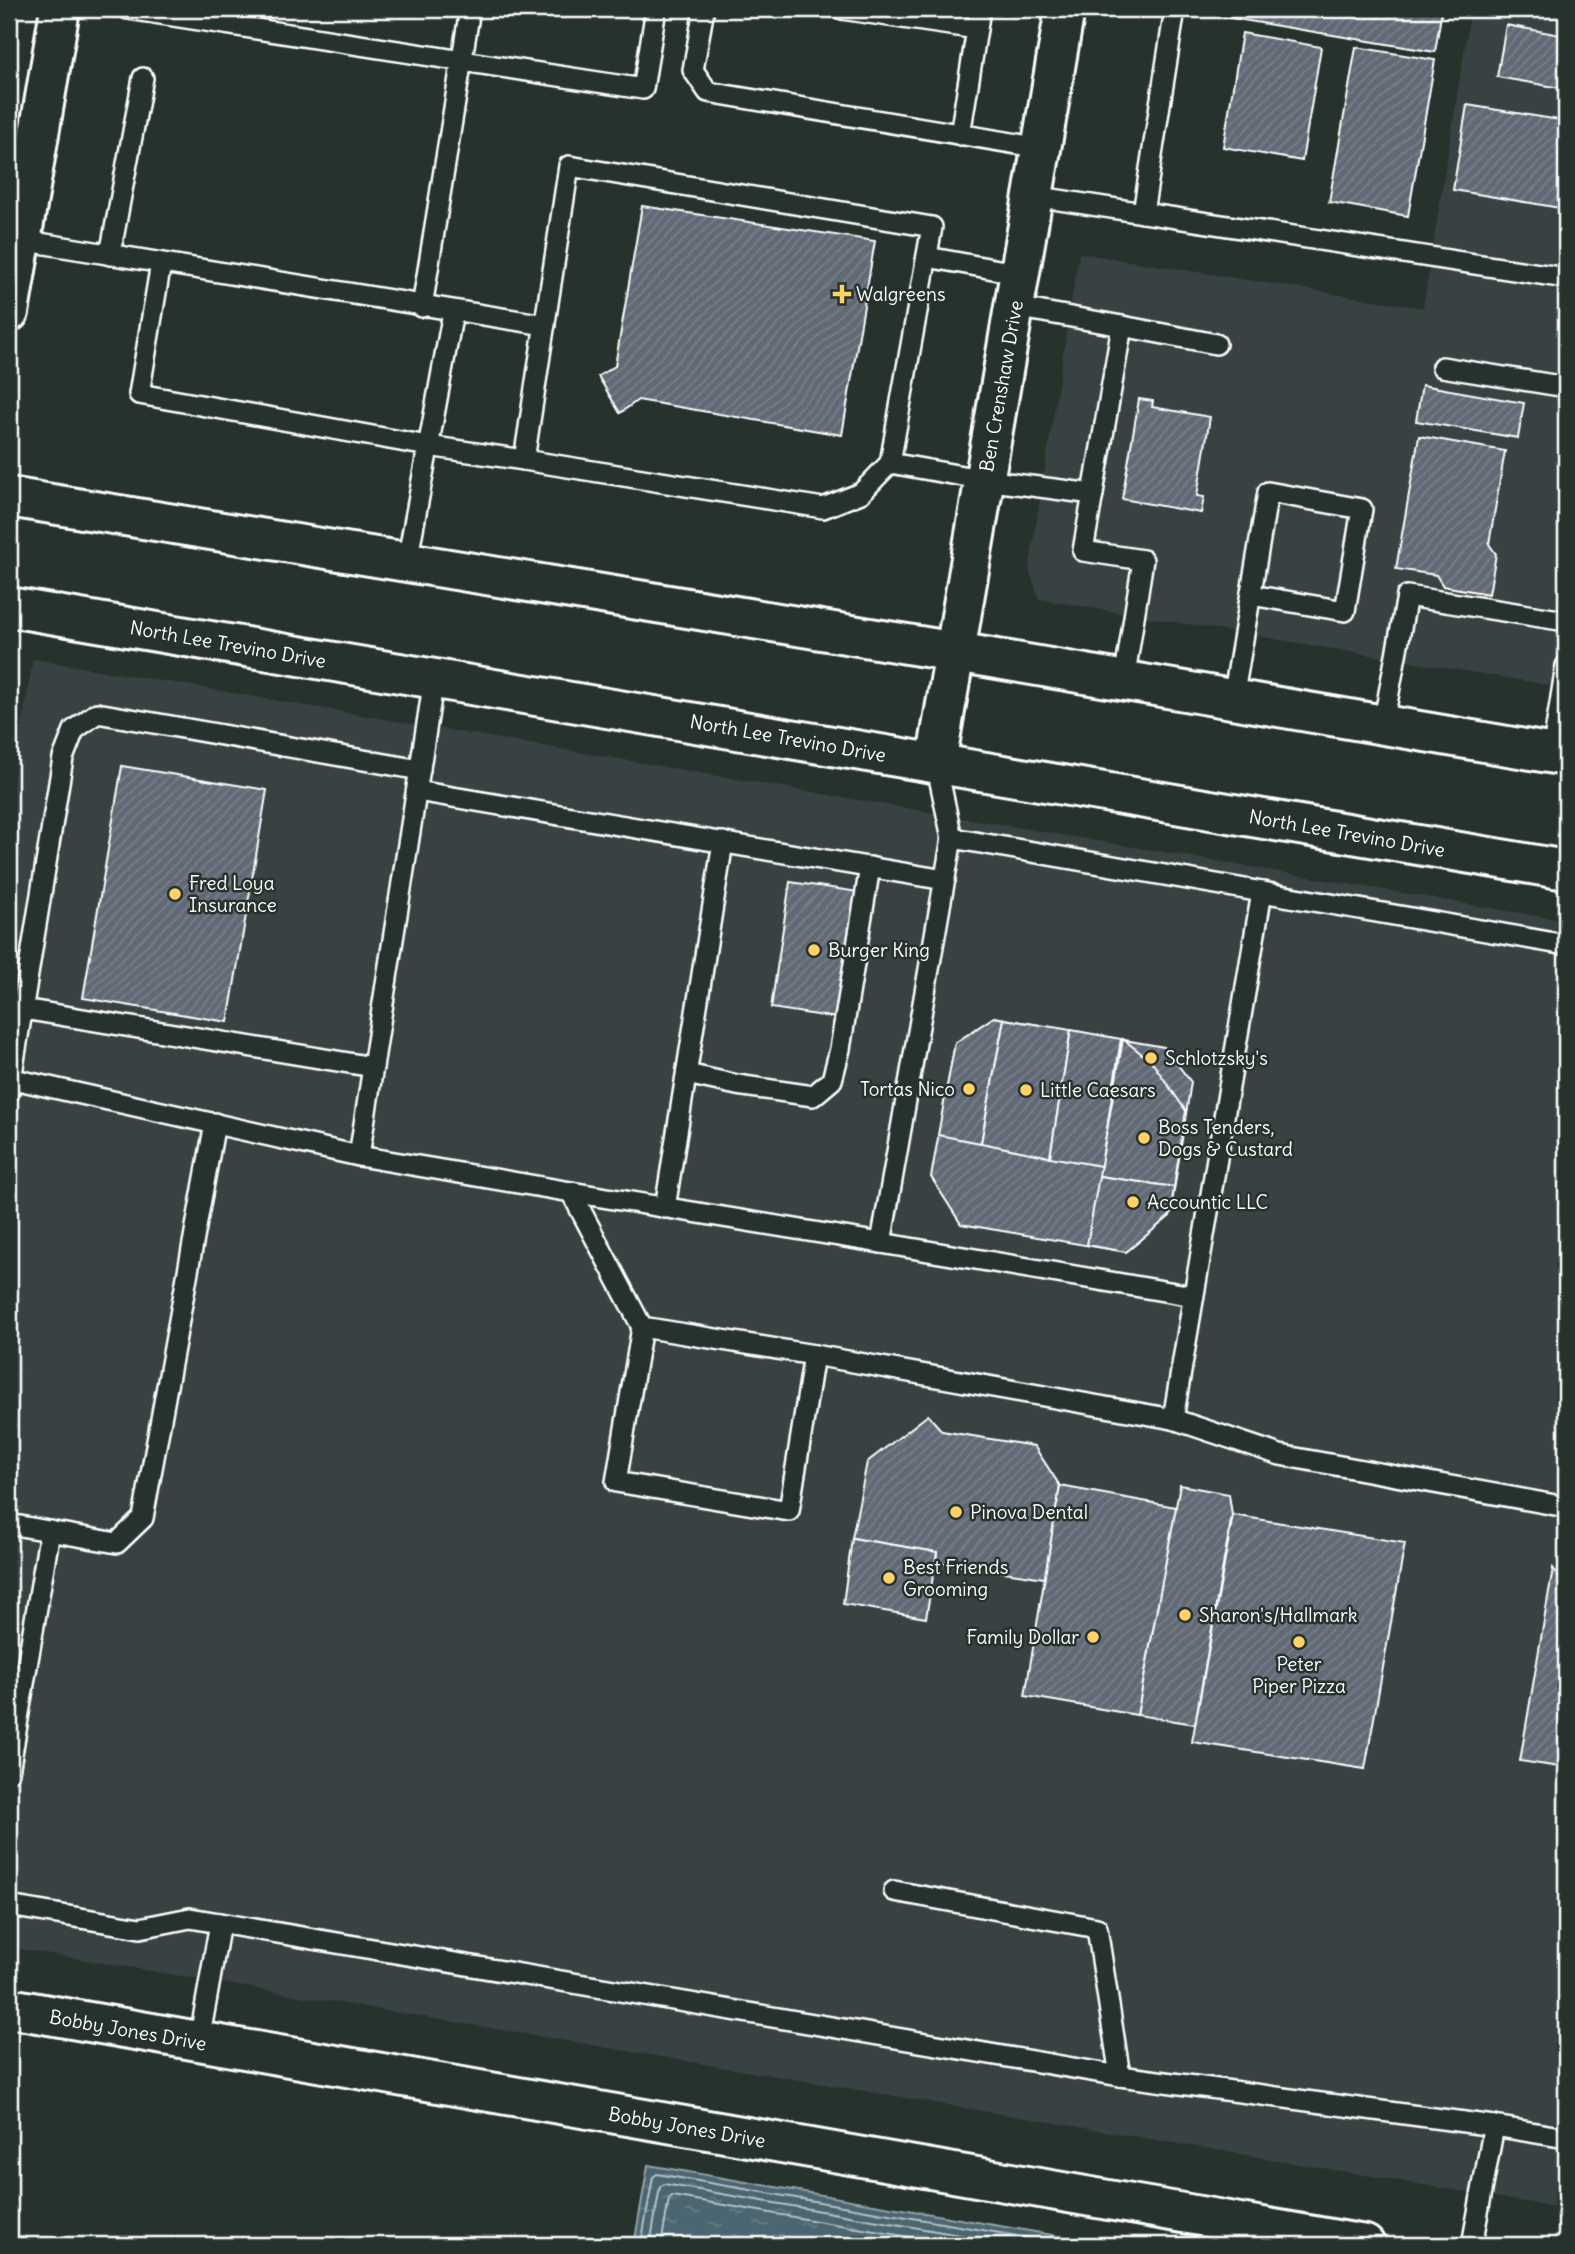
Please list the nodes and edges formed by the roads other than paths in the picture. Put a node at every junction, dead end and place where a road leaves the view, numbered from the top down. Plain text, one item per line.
1 (60, 9) edge
2 (128, 9) edge
3 (470, 9) edge
4 (656, 9) edge
5 (704, 9) edge
6 (841, 9) edge
7 (980, 9) edge
8 (1065, 9) edge
9 (1175, 9) edge
10 (174, 12) edge
11 (977, 29) junction
12 (461, 61) junction
13 (144, 78) dead end
14 (960, 135) junction
15 (1041, 148) junction
16 (22, 153) edge
17 (1033, 196) junction
18 (1143, 213) junction
19 (21, 240) junction
20 (110, 255) junction
21 (927, 257) junction
22 (161, 263) junction
23 (1566, 278) edge
24 (1018, 290) junction
25 (422, 307) junction
26 (9, 312) edge
27 (453, 312) junction
28 (545, 326) junction
29 (1122, 326) junction
30 (1216, 344) dead end
31 (1443, 367) dead end
32 (1566, 387) edge
33 (428, 446) junction
34 (523, 460) junction
35 (890, 463) junction
36 (985, 480) junction
37 (1093, 495) junction
38 (9, 497) edge
39 (407, 562) junction
40 (1251, 595) junction
41 (9, 607) edge
42 (1566, 621) edge
43 (956, 652) junction
44 (1566, 666) edge
45 (435, 679) junction
46 (1124, 681) junction
47 (1233, 699) junction
48 (1383, 725) junction
49 (1559, 755) edge
50 (936, 764) junction
51 (420, 770) junction
52 (417, 791) junction
53 (952, 838) junction
54 (723, 842) junction
55 (870, 867) junction
56 (1566, 870) edge
57 (945, 880) junction
58 (1262, 892) junction
59 (1566, 945) edge
60 (23, 1009) junction
61 (373, 1067) junction
62 (687, 1074) junction
63 (10, 1083) edge
64 (215, 1124) junction
65 (359, 1156) junction
66 (571, 1192) junction
67 (665, 1208) junction
68 (881, 1243) junction
69 (1192, 1296) junction
70 (642, 1327) junction
71 (814, 1355) junction
72 (1173, 1419) junction
73 (1566, 1507) edge
74 (9, 1524) edge
75 (50, 1531) junction
76 (9, 1772) edge
77 (894, 1891) dead end
78 (9, 1906) edge
79 (220, 1923) junction
80 (9, 2008) edge
81 (199, 2042) junction
82 (1120, 2076) junction
83 (1494, 2126) junction
84 (1566, 2138) edge
85 (1365, 2245) edge
86 (1472, 2245) edge

1 - 16 main road
2 - 10 lane
3 - 12 lane
4 - 12 lane
5 - 14 lane
6 - 11 lane
7 - 11 lane
8 - 15 main road, Ben Crenshaw Drive
9 - 18 lane
10 - 12 lane
11 - 14 lane
12 - 25 lane
13 - 20 lane
14 - 15 lane
15 - 17 main road, Ben Crenshaw Drive
16 - 19 main road
17 - 18 lane
17 - 24 main road, Ben Crenshaw Drive
18 - 23 lane
19 - 20 lane
19 - 26 main road
20 - 22 lane
21 - 24 lane
21 - 28 lane
21 - 35 lane
22 - 25 lane
22 - 33 lane
24 - 29 lane
24 - 36 main road, Ben Crenshaw Drive
25 - 27 lane
27 - 28 lane
27 - 33 lane
28 - 34 lane
29 - 30 lane
29 - 37 lane
31 - 32 lane
33 - 34 lane
33 - 39 lane
34 - 35 lane
35 - 36 lane
36 - 37 lane
36 - 43 main road, Ben Crenshaw Drive
37 - 46 lane
38 - 39 main road
39 - 43 main road
40 - 40 lane
40 - 47 lane
41 - 45 main road, North Lee Trevino Drive
42 - 48 lane
43 - 46 main road
43 - 50 main road, Ben Crenshaw Drive
44 - 49 lane
45 - 50 main road, North Lee Trevino Drive
45 - 51 lane
46 - 47 main road
47 - 48 main road
48 - 49 main road
50 - 53 lane
50 - 56 main road, North Lee Trevino Drive
51 - 52 lane
51 - 60 lane
52 - 54 lane
52 - 61 lane
53 - 57 lane
53 - 58 lane
54 - 55 lane
54 - 62 lane
55 - 57 lane
55 - 62 lane
57 - 68 lane
58 - 59 lane
58 - 69 lane
60 - 61 lane
60 - 63 lane
61 - 65 lane
62 - 67 lane
63 - 64 lane
64 - 65 lane
64 - 75 lane
65 - 66 lane
66 - 67 lane
66 - 70 lane
67 - 68 lane
68 - 69 lane
69 - 72 lane
70 - 71 lane
70 - 71 lane
71 - 72 lane
72 - 73 lane
74 - 75 lane
75 - 76 lane
77 - 82 lane
78 - 79 lane
79 - 81 lane
79 - 82 lane
80 - 81 main road, Bobby Jones Drive
81 - 85 main road, Bobby Jones Drive
82 - 83 lane
83 - 84 lane
83 - 86 lane

